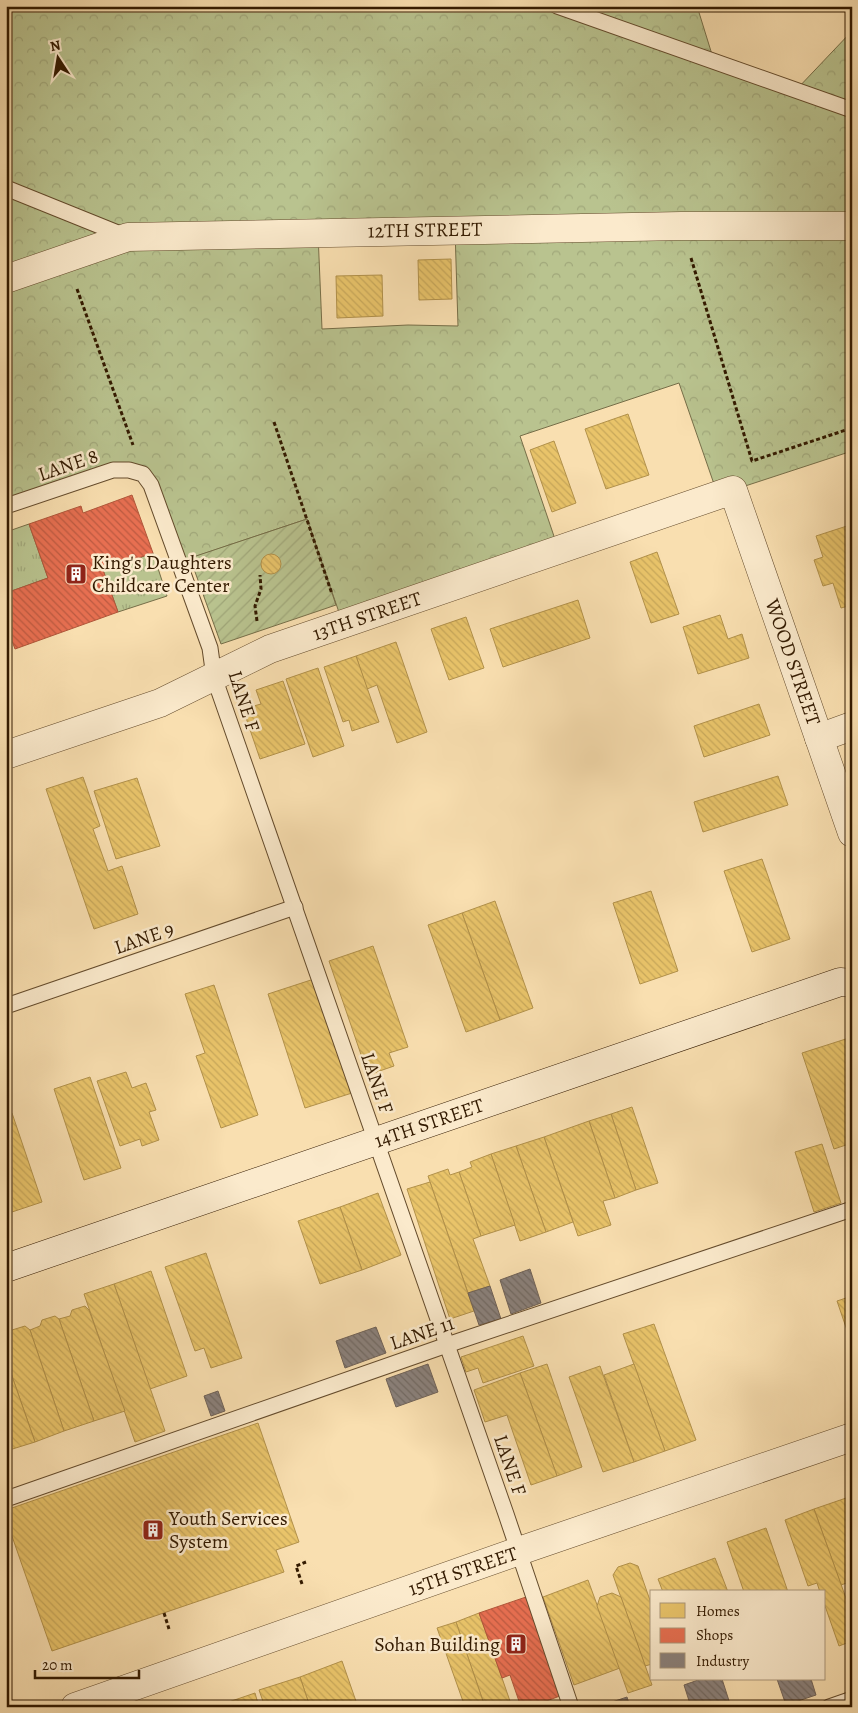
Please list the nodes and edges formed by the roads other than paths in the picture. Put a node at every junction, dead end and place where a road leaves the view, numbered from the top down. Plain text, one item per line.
1 (557, 6) edge
2 (852, 110) edge
3 (6, 188) edge
4 (852, 226) edge
5 (128, 237) junction
6 (6, 279) edge
7 (143, 474) joint
8 (734, 490) joint
9 (6, 506) edge
10 (214, 677) junction
11 (852, 726) edge
12 (819, 738) junction
13 (6, 756) edge
14 (852, 833) edge
15 (295, 907) junction
16 (848, 980) edge
17 (6, 1006) edge
18 (376, 1141) junction
19 (852, 1208) edge
20 (6, 1268) edge
21 (447, 1345) junction
22 (852, 1437) edge
23 (6, 1499) edge
24 (519, 1551) junction
25 (852, 1699) edge
26 (75, 1707) edge
27 (571, 1707) edge
28 (829, 1707) edge

1 - 2 lane
3 - 5 lane
4 - 5 street, 12TH STREET
5 - 6 street, 12TH STREET
7 - 9 lane, LANE 8
7 - 10 lane, LANE F
8 - 10 street, 13TH STREET
8 - 12 street, WOOD STREET
10 - 13 street, 13TH STREET
10 - 15 lane, LANE F
11 - 12 street
12 - 14 street, WOOD STREET
15 - 17 lane, LANE 9
15 - 18 lane, LANE F
16 - 18 street, 14TH STREET
18 - 20 street, 14TH STREET
18 - 21 lane, LANE F
19 - 21 lane, LANE 11
21 - 23 lane, LANE 11
21 - 24 lane, LANE F
22 - 24 street, 15TH STREET
24 - 26 street, 15TH STREET
24 - 27 lane, LANE F
25 - 28 lane

